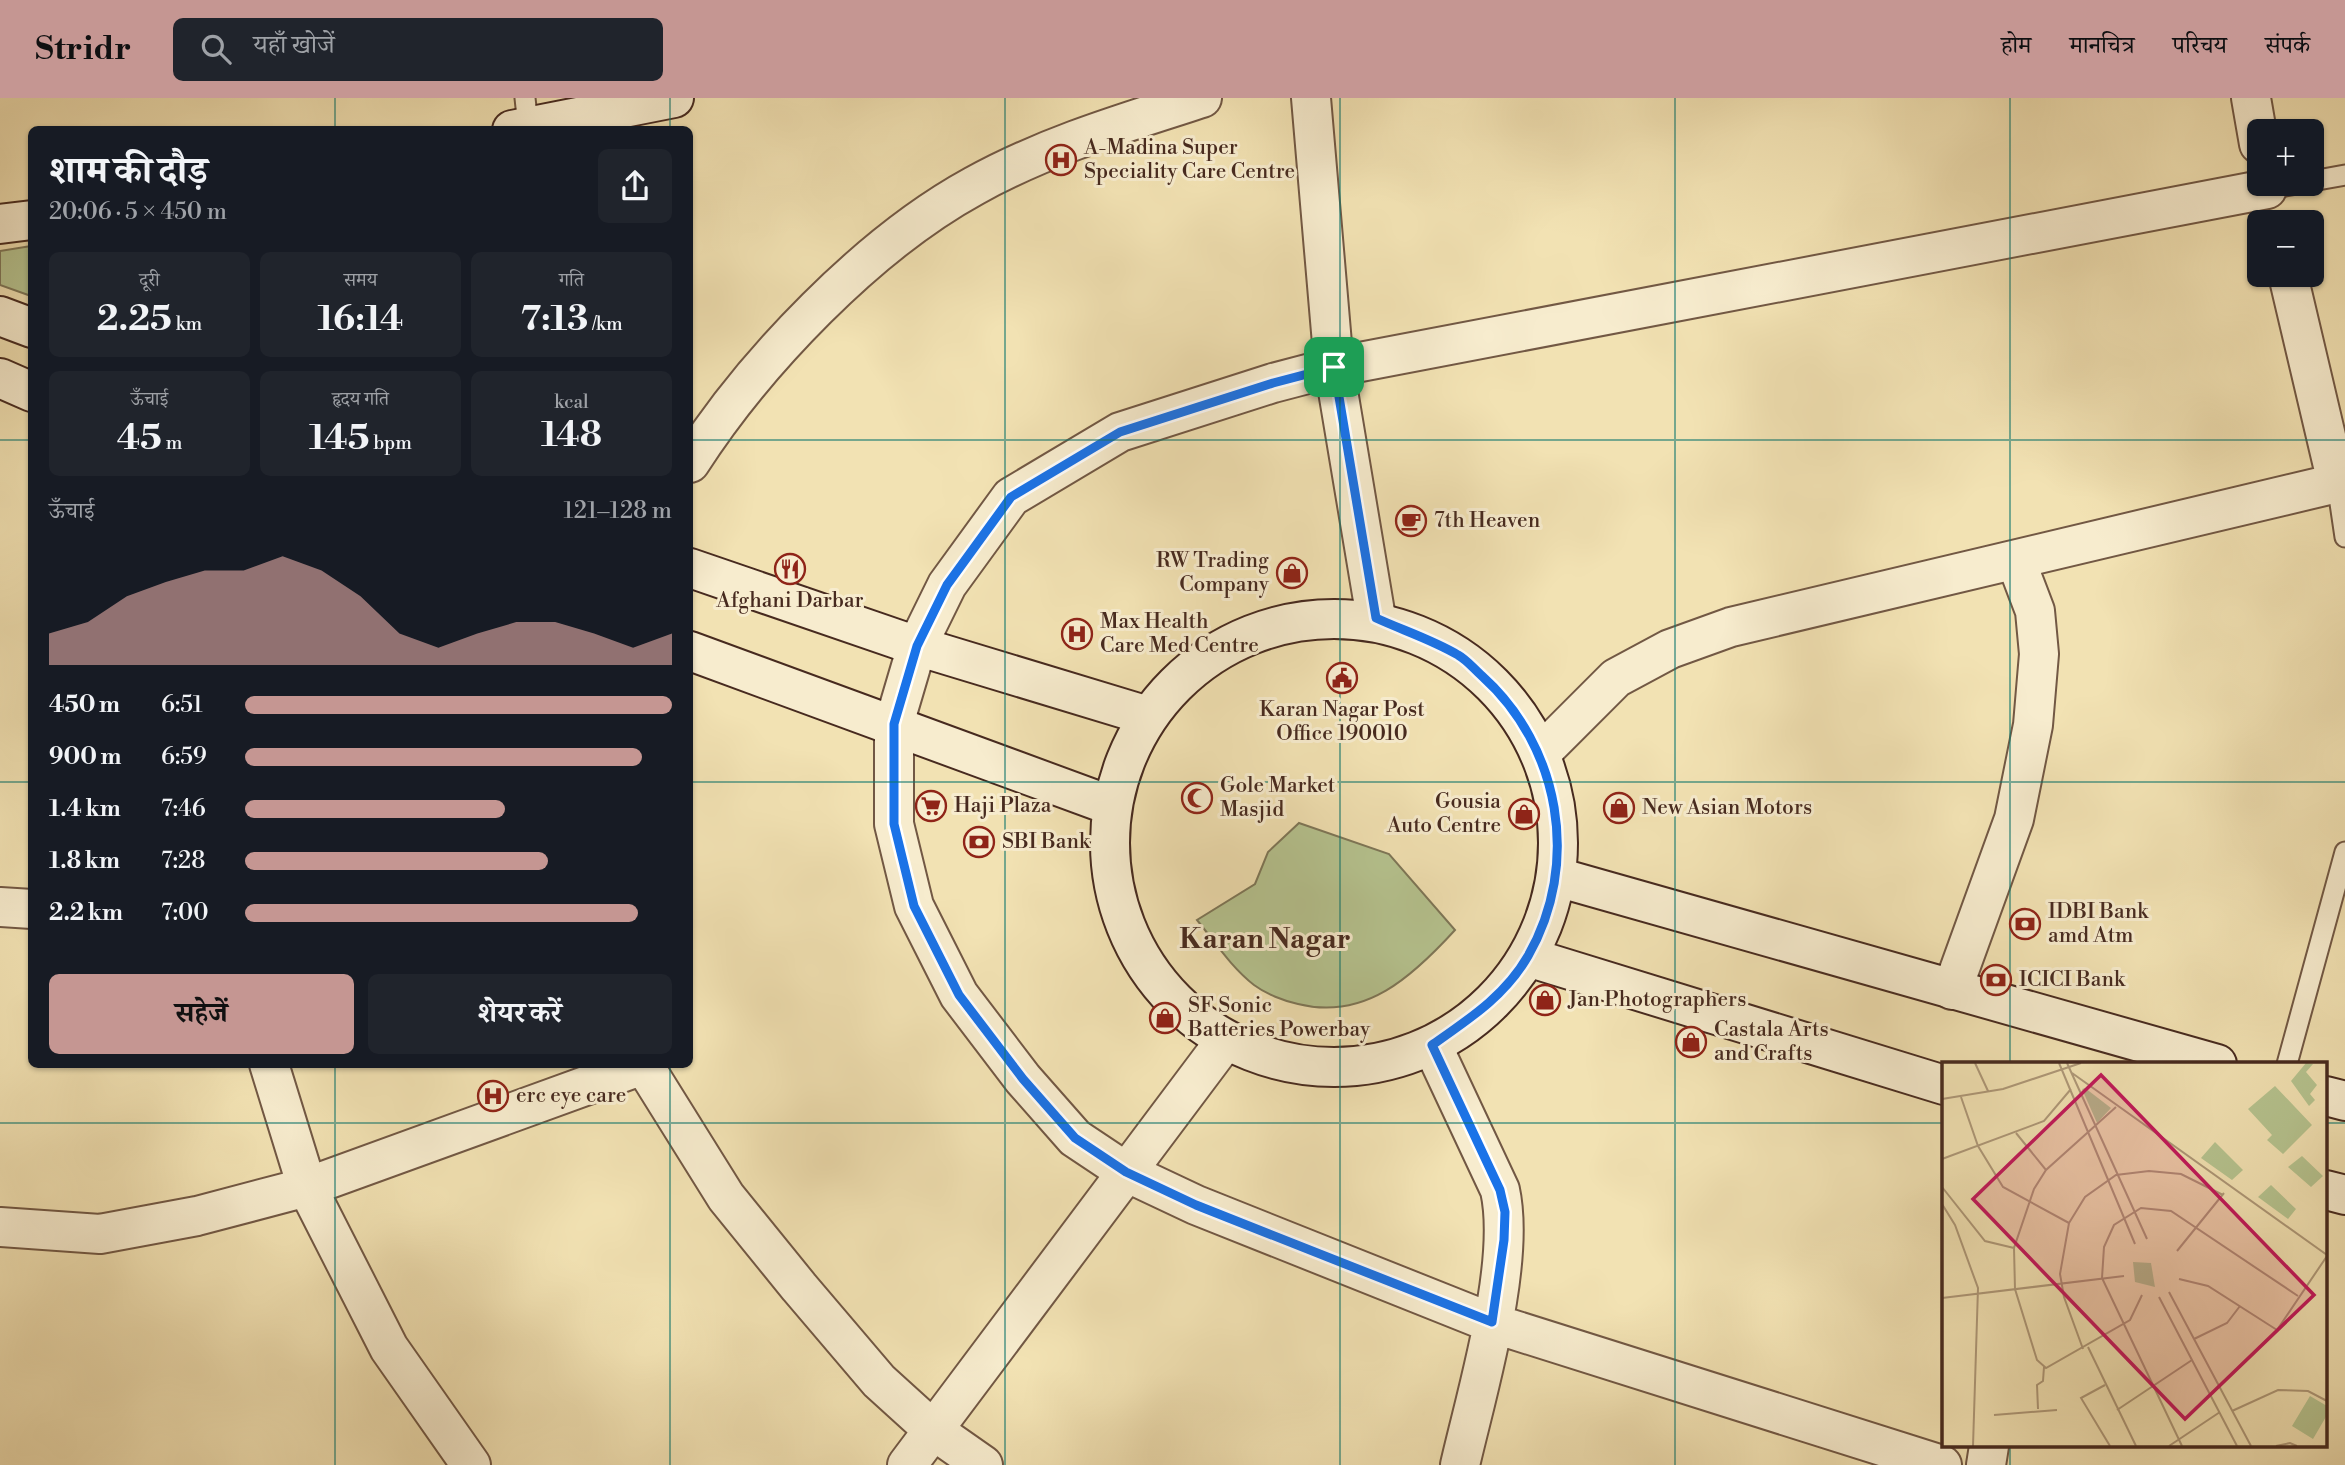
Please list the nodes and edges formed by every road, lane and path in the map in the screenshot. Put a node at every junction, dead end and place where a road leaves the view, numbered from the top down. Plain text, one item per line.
1 (674, 98) edge
2 (1202, 98) edge
3 (1311, 98) edge
4 (2251, 98) edge
5 (522, 118) edge
6 (2255, 119) edge
7 (2345, 175) edge
8 (2324, 179) edge
9 (2271, 196) edge
10 (28, 220) edge
11 (0, 224) edge
12 (2291, 287) edge
13 (0, 316) edge
14 (28, 326) edge
15 (1334, 367) junction
16 (0, 378) edge
17 (28, 390) edge
18 (693, 458) edge
19 (2341, 482) edge
20 (2345, 537) edge
21 (2016, 561) junction
22 (693, 569) edge
23 (1376, 618) junction
24 (917, 646) junction
25 (693, 652) edge
26 (1148, 716) junction
27 (894, 724) junction
28 (1541, 753) junction
29 (1112, 806) junction
30 (2345, 852) edge
31 (1557, 877) junction
32 (0, 907) edge
33 (28, 909) edge
34 (1528, 957) junction
35 (1952, 990) junction
36 (1225, 1041) junction
37 (1432, 1045) junction
38 (2210, 1062) edge
39 (2288, 1062) edge
40 (270, 1068) edge
41 (632, 1068) edge
42 (645, 1068) edge
43 (1942, 1083) edge
44 (2328, 1097) edge
45 (2345, 1101) edge
46 (1126, 1172) junction
47 (307, 1187) junction
48 (2328, 1191) edge
49 (2345, 1195) edge
50 (0, 1227) edge
51 (1492, 1322) junction
52 (933, 1430) junction
53 (471, 1465) edge
54 (906, 1465) edge
55 (983, 1465) edge
56 (1460, 1465) edge
57 (1942, 1465) edge

1 - 5 street
2 - 18 street
3 - 15 street
4 - 6 street
7 - 8 lane
9 - 15 street
10 - 11 street
12 - 19 street
13 - 14 street
15 - 23 street
15 - 24 street
16 - 17 street
19 - 20 lane
19 - 21 street
21 - 28 street
21 - 35 street
22 - 24 street
23 - 26 street
23 - 28 street
24 - 26 street
24 - 27 street
25 - 27 street
26 - 29 street
27 - 29 street
27 - 46 street
28 - 31 street
29 - 36 street
30 - 39 lane
31 - 34 street
31 - 35 street
32 - 33 street
34 - 37 street
34 - 43 street
35 - 38 street
36 - 37 street
36 - 46 street
37 - 51 street
40 - 47 street
41 - 47 street
42 - 52 street
44 - 45 street
46 - 51 street
46 - 52 street
47 - 50 street
47 - 53 street
48 - 49 street
51 - 56 street
51 - 57 street
52 - 54 street
52 - 55 street

